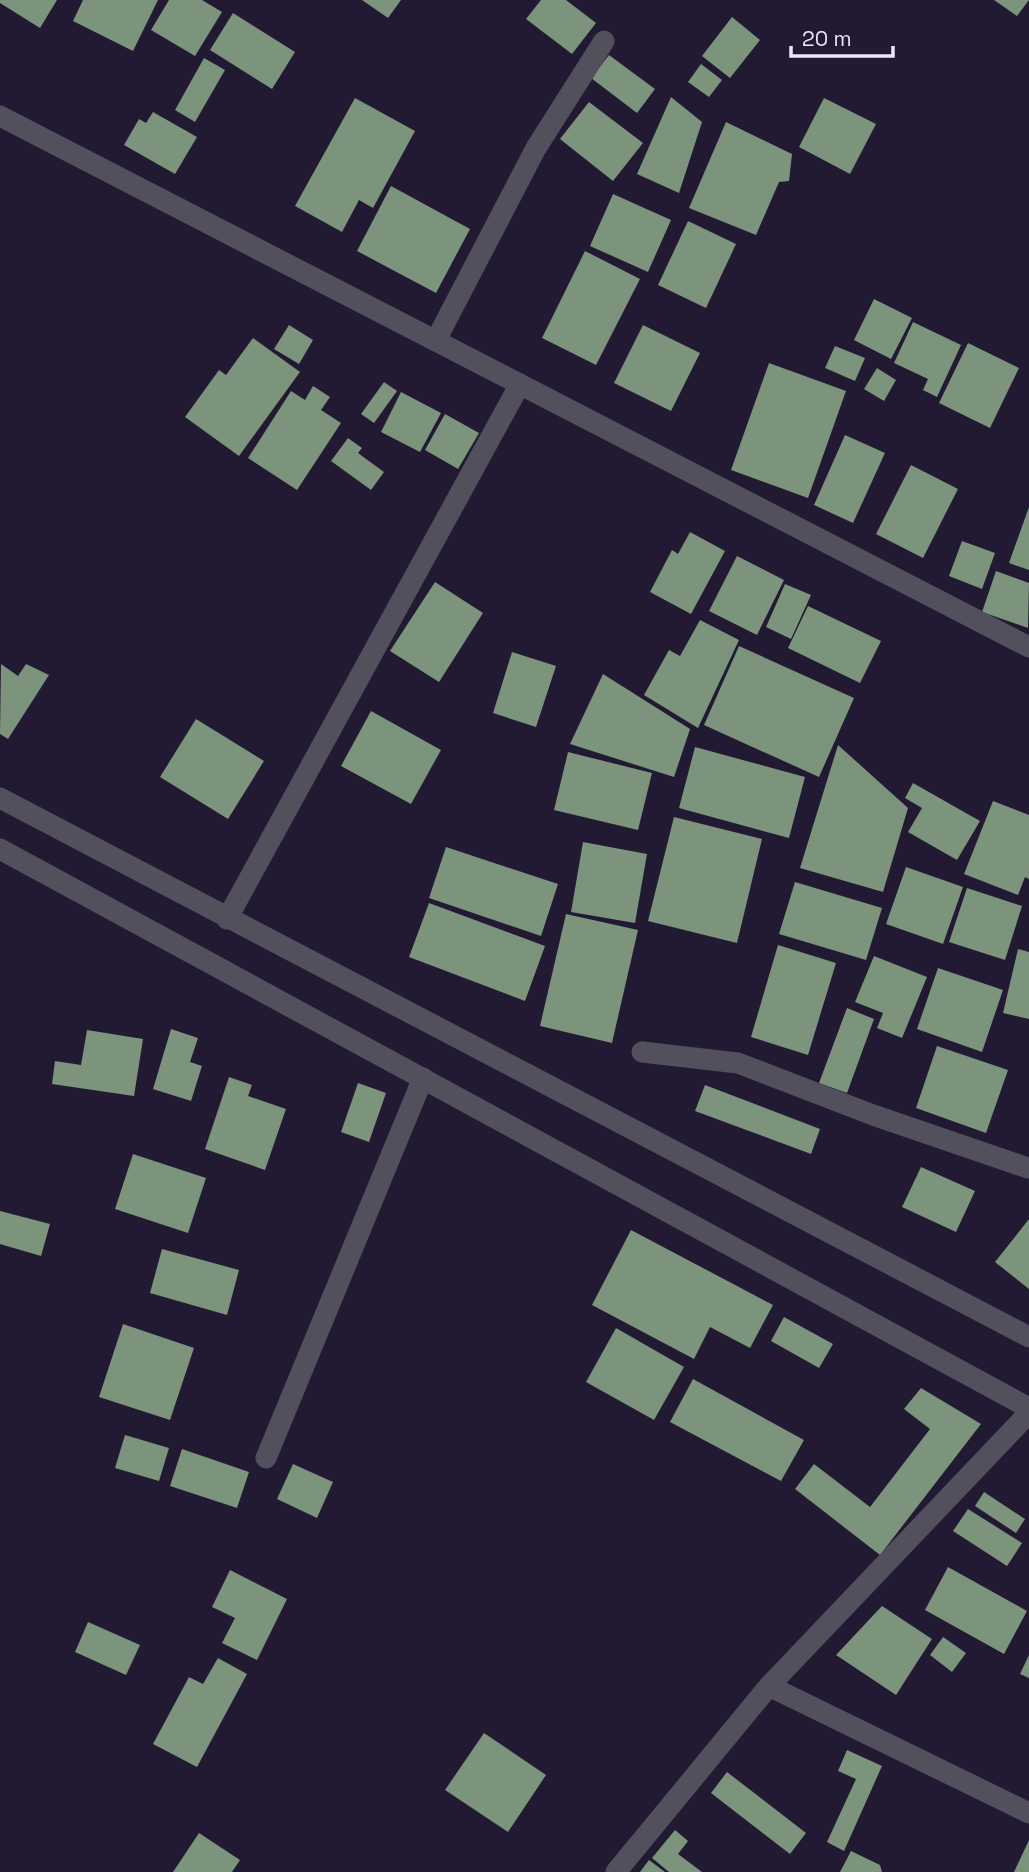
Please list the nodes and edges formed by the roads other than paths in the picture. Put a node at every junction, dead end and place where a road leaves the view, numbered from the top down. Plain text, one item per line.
1 (604, 41) dead end
2 (0, 117) edge
3 (436, 341) junction
4 (520, 384) junction
5 (1029, 647) edge
6 (0, 799) edge
7 (0, 849) edge
8 (227, 919) junction
9 (642, 1052) dead end
10 (423, 1078) junction
11 (1029, 1168) edge
12 (1029, 1337) edge
13 (1029, 1411) edge
14 (267, 1458) dead end
15 (769, 1686) junction
16 (1029, 1812) edge
17 (616, 1872) edge

1 - 3 street
2 - 3 street
3 - 4 street
4 - 5 street
4 - 8 street
6 - 8 street
7 - 10 street
8 - 12 street
9 - 11 street
10 - 13 street
10 - 14 street
13 - 15 street
15 - 16 street
15 - 17 street

